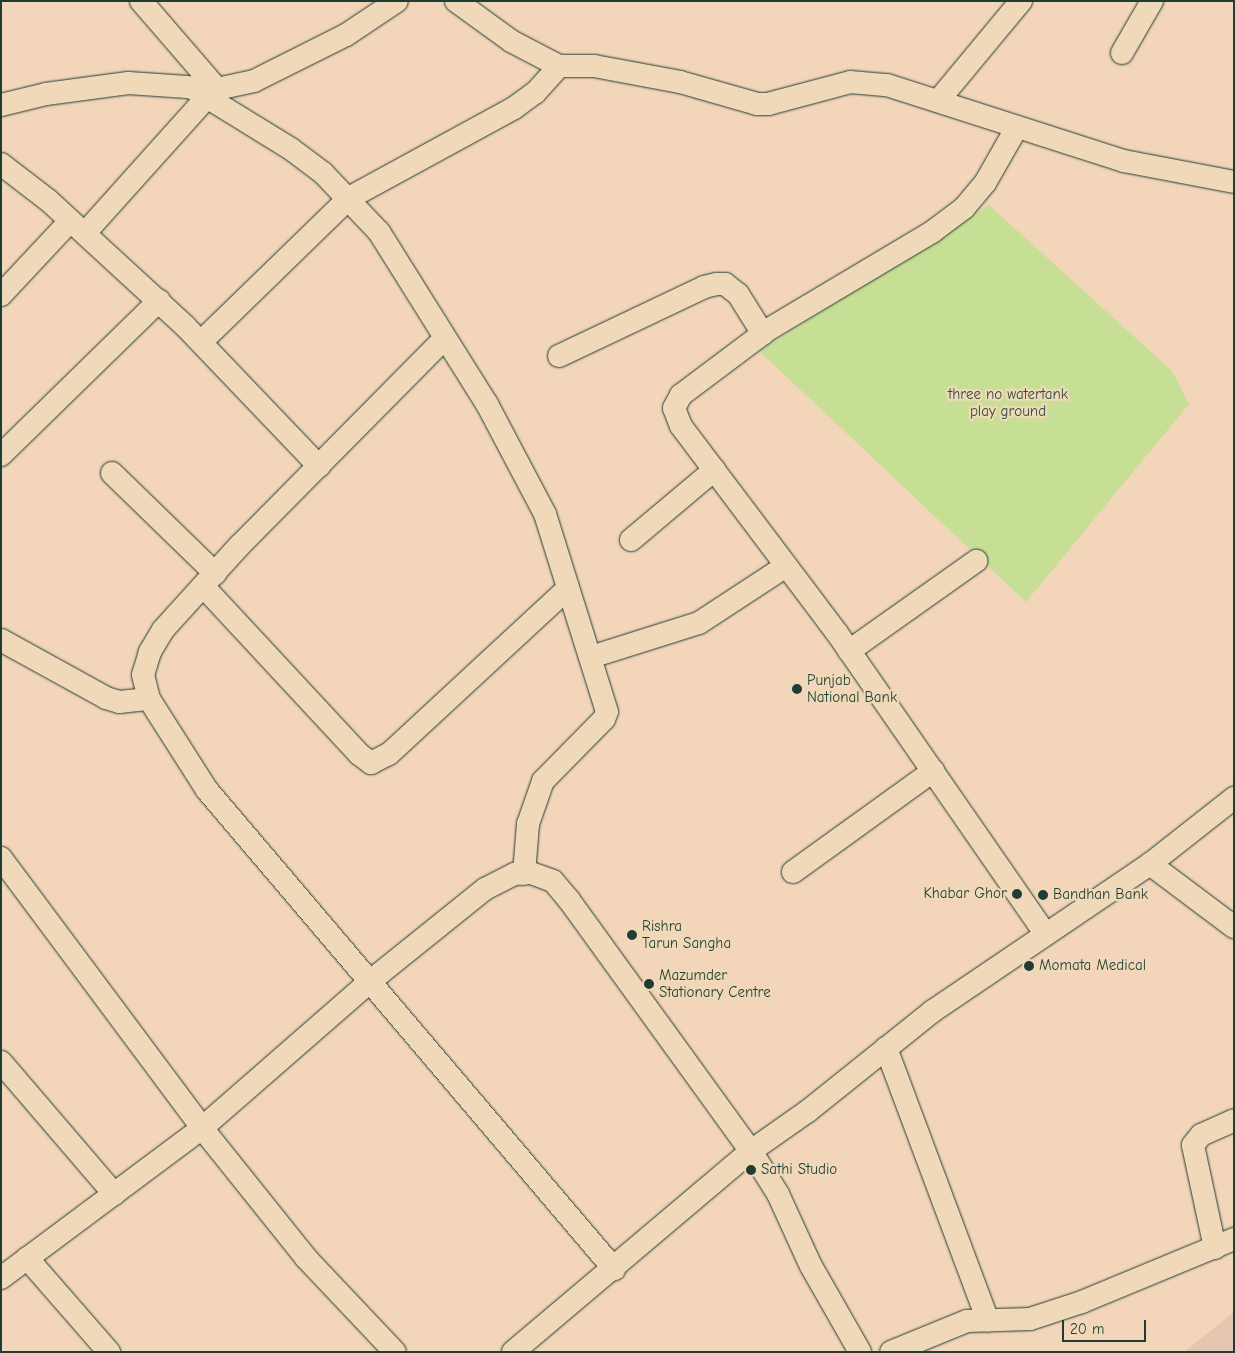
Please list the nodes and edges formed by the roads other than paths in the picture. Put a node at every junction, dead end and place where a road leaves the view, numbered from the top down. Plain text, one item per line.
1 (141, 1) edge
2 (457, 1) edge
3 (1021, 1) edge
4 (1152, 1) edge
5 (391, 2) edge
6 (1122, 53) dead end
7 (559, 66) junction
8 (205, 91) junction
9 (938, 101) junction
10 (1, 105) edge
11 (1018, 127) junction
12 (1, 164) edge
13 (1234, 182) edge
14 (349, 198) junction
15 (77, 227) junction
16 (1, 295) edge
17 (159, 301) junction
18 (763, 334) junction
19 (444, 339) junction
20 (201, 342) junction
21 (559, 356) dead end
22 (1, 455) edge
23 (319, 466) junction
24 (714, 470) junction
25 (112, 473) dead end
26 (631, 540) dead end
27 (976, 562) dead end
28 (786, 566) junction
29 (209, 579) junction
30 (568, 588) junction
31 (1, 640) edge
32 (849, 651) junction
33 (591, 657) junction
34 (149, 699) junction
35 (933, 771) junction
36 (1234, 798) edge
37 (1, 858) edge
38 (1150, 864) junction
39 (793, 872) dead end
40 (524, 874) junction
41 (1234, 927) edge
42 (1045, 933) junction
43 (368, 983) junction
44 (886, 1048) junction
45 (1, 1062) edge
46 (1234, 1120) edge
47 (202, 1128) junction
48 (751, 1152) junction
49 (114, 1194) junction
50 (1224, 1244) edge
51 (27, 1258) junction
52 (614, 1269) junction
53 (1, 1278) edge
54 (988, 1321) junction
55 (109, 1352) edge
56 (394, 1352) edge
57 (513, 1352) edge
58 (860, 1352) edge
59 (891, 1352) edge

1 - 8 street
2 - 7 street
3 - 9 street
4 - 6 street
5 - 8 street
7 - 9 street
7 - 14 street
8 - 10 street
8 - 14 street
8 - 15 street
9 - 11 street
11 - 13 street
11 - 18 street
12 - 15 street
14 - 19 street
14 - 20 street
15 - 16 street
15 - 17 street
17 - 20 street
17 - 22 street
18 - 21 street
18 - 24 street
19 - 23 street
19 - 30 street
20 - 23 street
23 - 29 street
24 - 26 street
24 - 28 street
25 - 29 street
27 - 32 street
28 - 32 street
28 - 33 street
29 - 30 street
29 - 34 street
30 - 33 street
31 - 34 street
32 - 35 street
33 - 40 street
34 - 43 street
35 - 39 street
35 - 42 street
36 - 38 street
37 - 47 street
38 - 41 street
38 - 42 street
40 - 43 street
40 - 48 street
42 - 44 street
43 - 47 street
43 - 52 street
44 - 48 street
44 - 54 street
45 - 49 street
46 - 50 street
47 - 49 street
47 - 56 street
48 - 52 street
48 - 58 street
49 - 51 street
50 - 54 street
51 - 53 street
51 - 55 street
52 - 57 street
54 - 59 street

